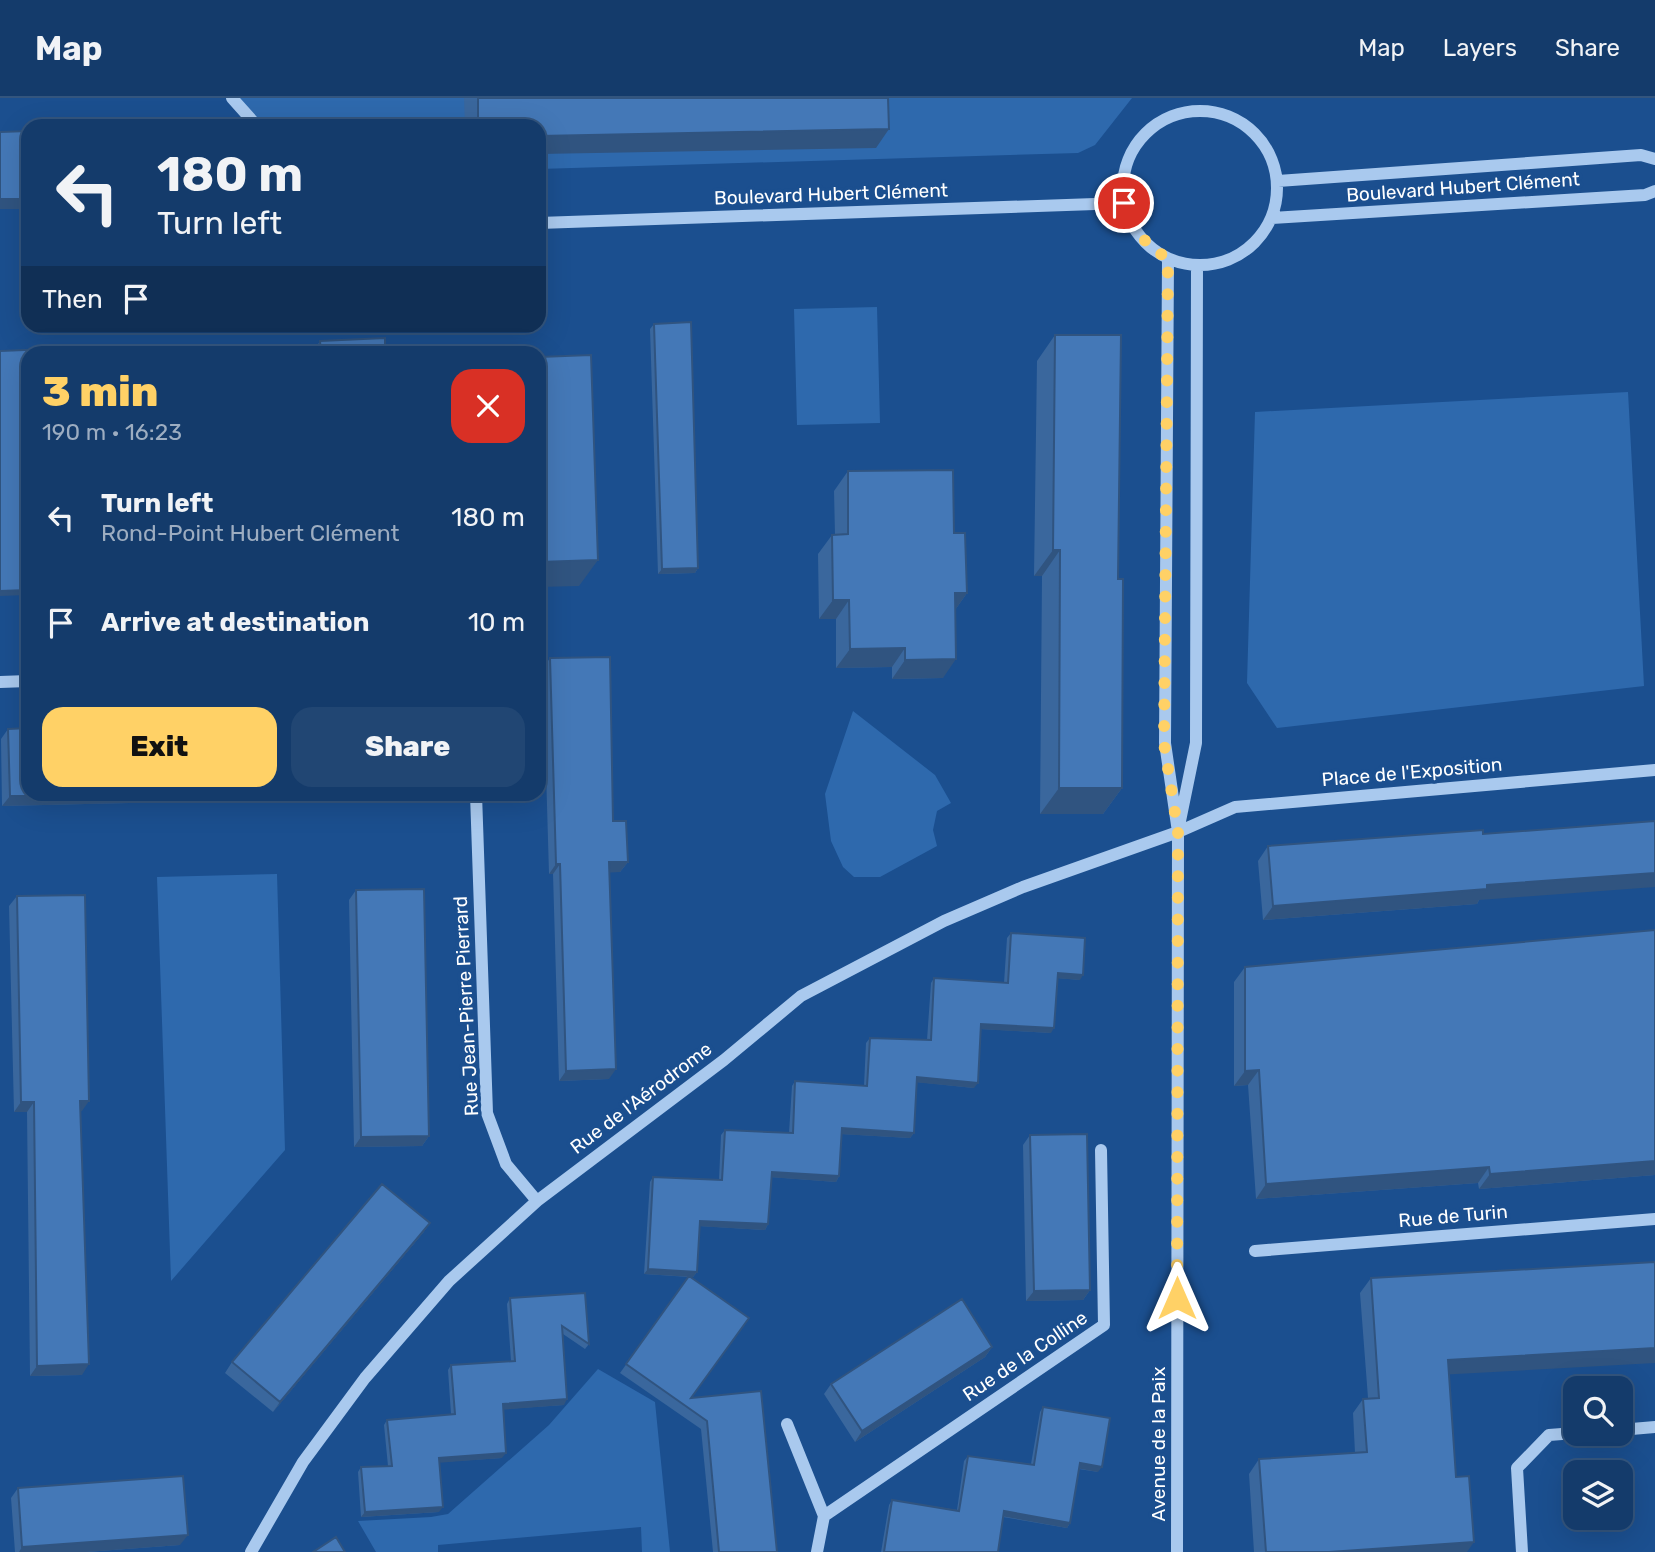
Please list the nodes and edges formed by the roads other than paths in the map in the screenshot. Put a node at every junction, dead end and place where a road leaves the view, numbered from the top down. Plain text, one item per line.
1 (232, 98) edge
2 (251, 119) edge
3 (1655, 159) edge
4 (1278, 181) junction
5 (1655, 191) edge
6 (1124, 203) junction
7 (1272, 218) junction
8 (546, 223) edge
9 (1168, 259) junction
10 (1197, 266) junction
11 (21, 681) edge
12 (0, 682) edge
13 (1655, 770) edge
14 (476, 801) edge
15 (1178, 832) junction
16 (1101, 1150) dead end
17 (537, 1201) junction
18 (1655, 1219) edge
19 (1255, 1251) dead end
20 (787, 1424) dead end
21 (1655, 1427) edge
22 (1633, 1429) edge
23 (1563, 1434) edge
24 (824, 1516) junction
25 (251, 1552) edge
26 (817, 1552) edge
27 (1177, 1552) edge
28 (1522, 1552) edge

1 - 2 street
3 - 4 street, Boulevard Hubert Clément
4 - 6 street
4 - 7 street
5 - 7 street, Boulevard Hubert Clément
6 - 8 street, Boulevard Hubert Clément
6 - 9 street
7 - 10 street
9 - 10 street
9 - 15 street, Avenue de la Paix
10 - 15 street, Avenue de la Paix
11 - 12 street
13 - 15 street, Place de l'Exposition
14 - 17 street, Rue Jean-Pierre Pierrard
15 - 17 street, Rue de l'Aérodrome
15 - 27 street, Avenue de la Paix
16 - 24 street, Rue de la Colline
17 - 25 street, Rue de l'Aérodrome
18 - 19 street, Rue de Turin
20 - 24 street
21 - 22 street
23 - 28 street
24 - 26 street

